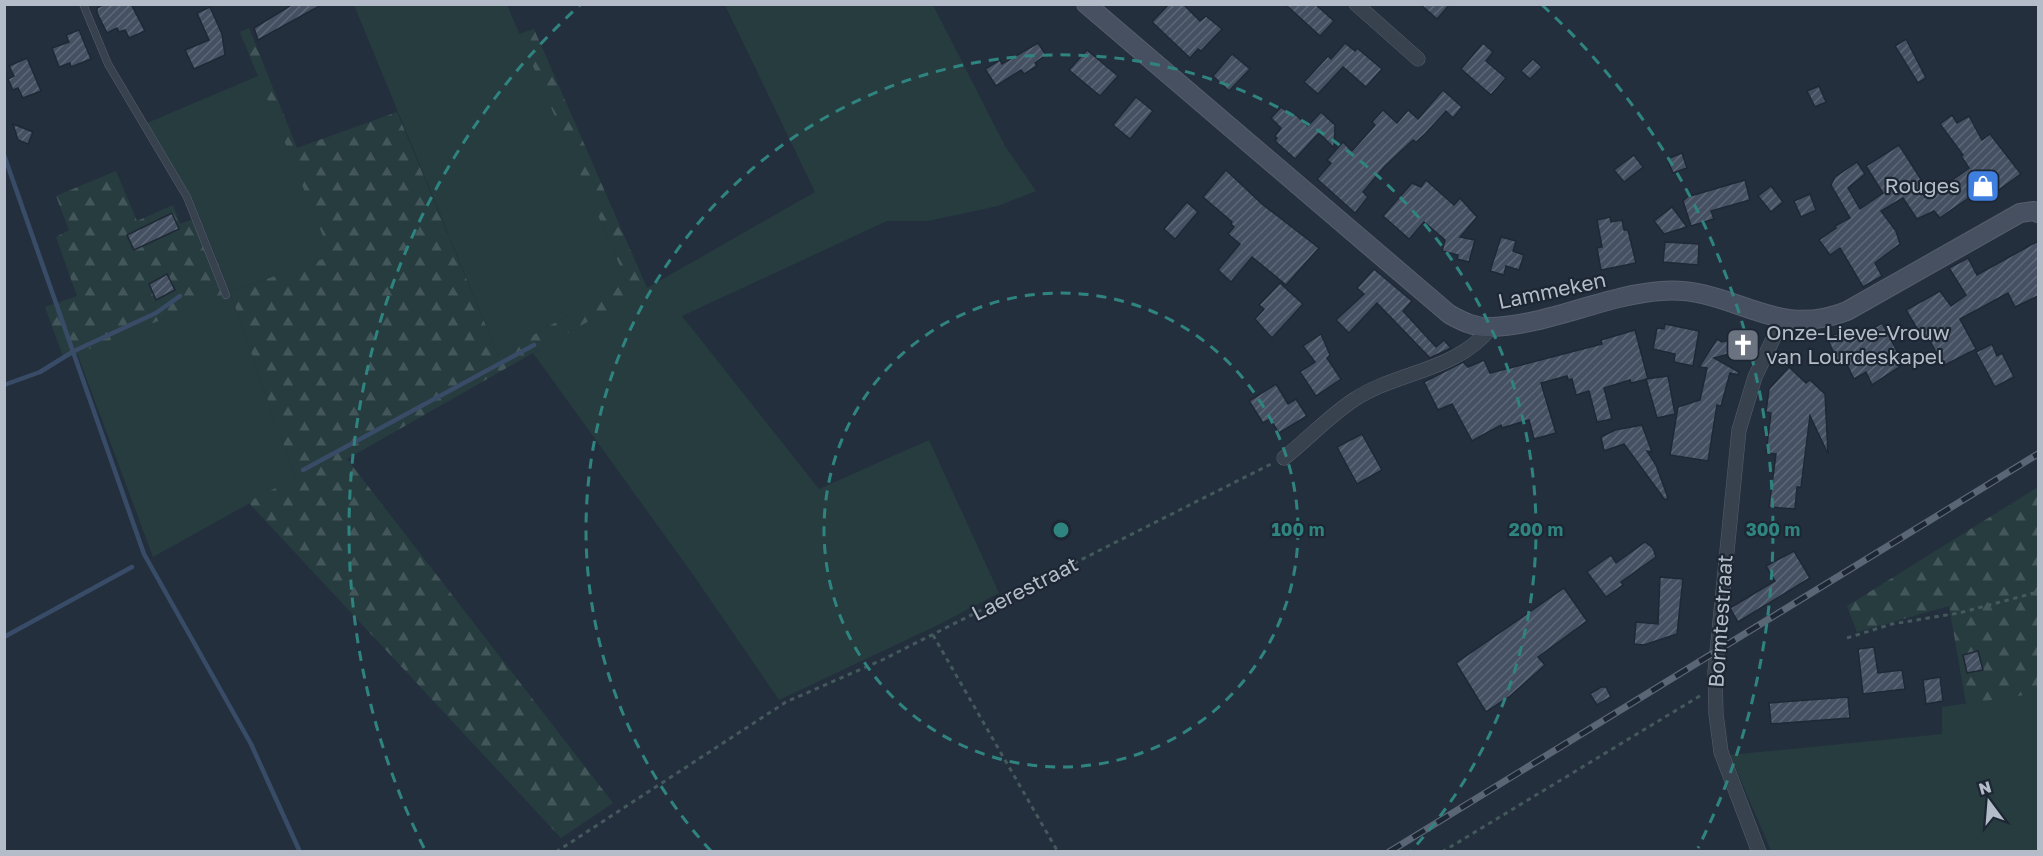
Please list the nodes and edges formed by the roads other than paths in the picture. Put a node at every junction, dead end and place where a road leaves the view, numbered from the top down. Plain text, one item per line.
1 (83, 4) edge
2 (1086, 4) edge
3 (1356, 4) edge
4 (1418, 59) dead end
5 (2037, 208) edge
6 (226, 295) dead end
7 (1782, 320) junction
8 (1491, 327) junction
9 (1284, 458) road end
10 (1759, 852) edge

1 - 6 lane
2 - 8 street, Lammeken
3 - 4 street
5 - 7 street, Lammeken
7 - 8 street, Lammeken
7 - 10 street, Bormtestraat
8 - 9 street

